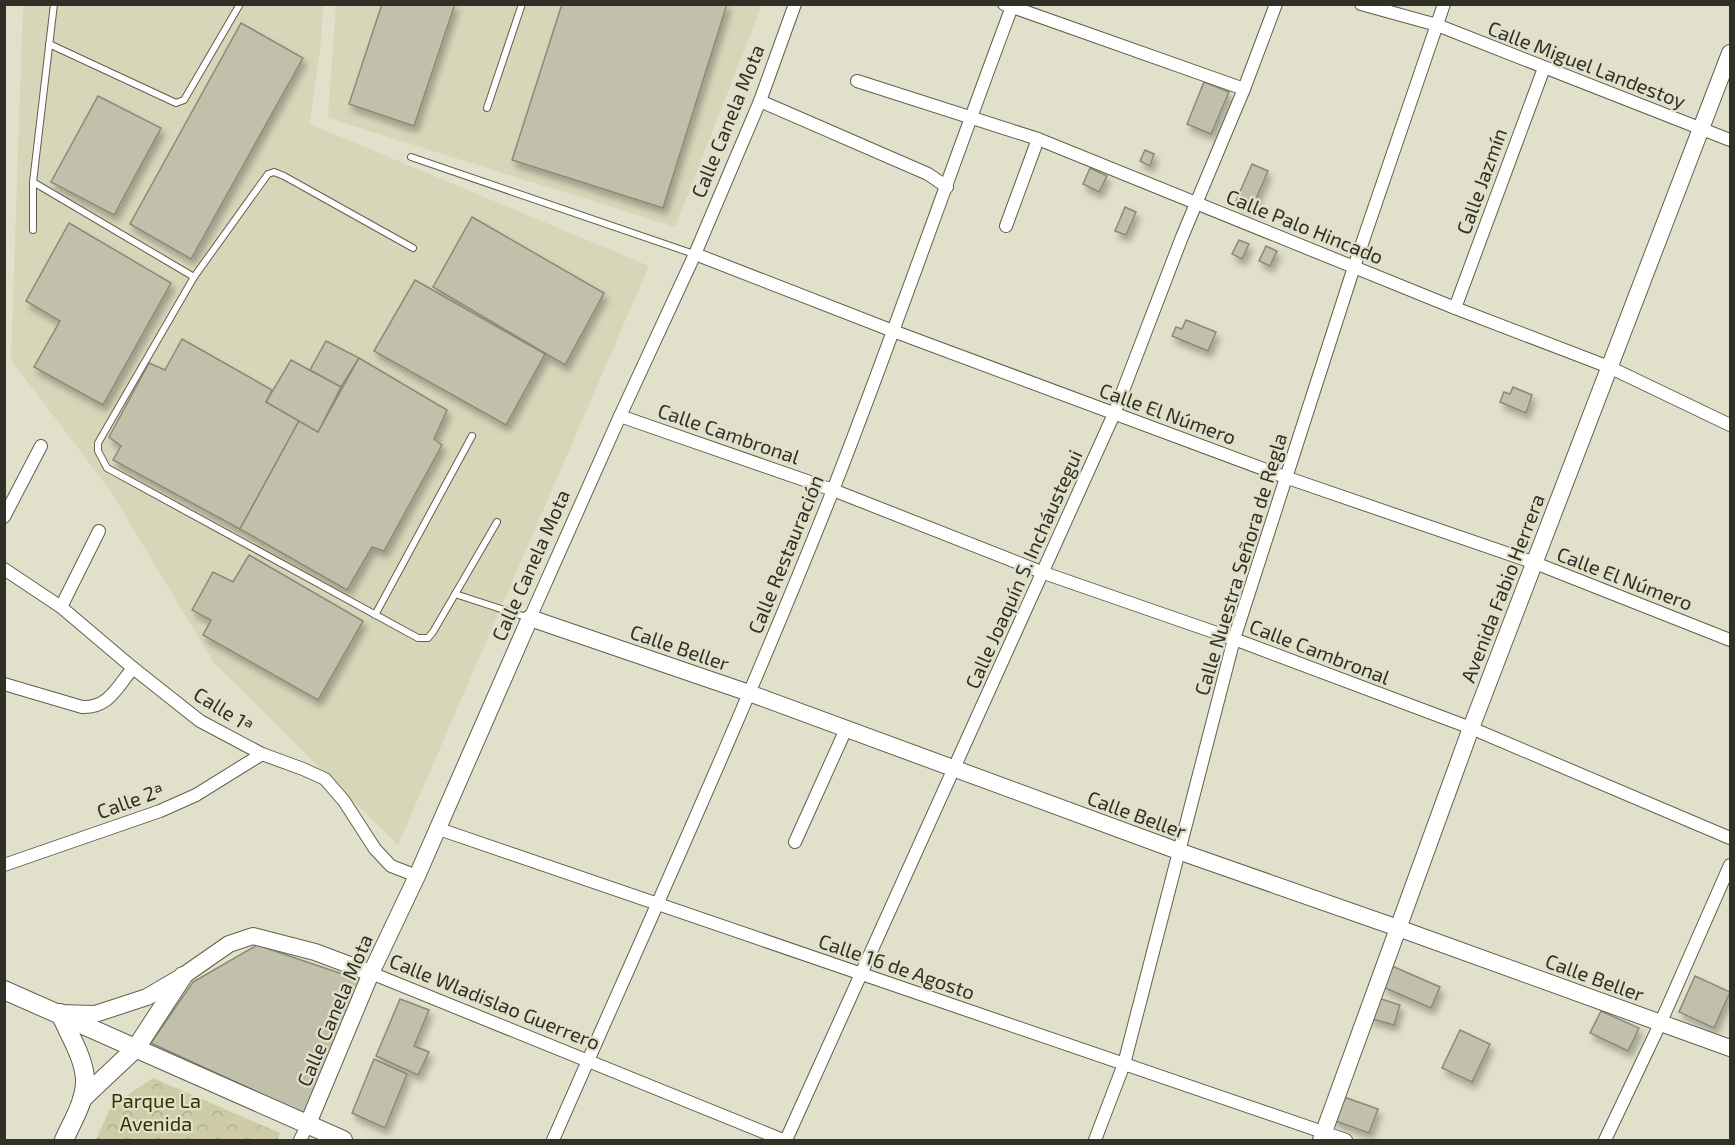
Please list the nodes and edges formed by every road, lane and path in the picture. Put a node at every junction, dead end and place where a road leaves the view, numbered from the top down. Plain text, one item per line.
1 (54, 4) edge
2 (240, 4) edge
3 (522, 4) edge
4 (795, 4) edge
5 (1275, 4) edge
6 (1361, 4) edge
7 (1444, 4) edge
8 (1010, 5) edge
9 (1437, 25) junction
10 (49, 44) junction
11 (1731, 53) edge
12 (1544, 68) junction
13 (857, 81) dead end
14 (1244, 89) junction
15 (760, 101) junction
16 (487, 108) dead end
17 (971, 117) junction
18 (1702, 129) junction
19 (1038, 139) junction
20 (1731, 140) edge
21 (411, 157) dead end
22 (33, 182) junction
23 (947, 187) junction
24 (1198, 204) junction
25 (1006, 226) dead end
26 (33, 230) dead end
27 (413, 248) dead end
28 (695, 254) junction
29 (1354, 267) junction
30 (194, 277) junction
31 (1455, 308) junction
32 (893, 332) junction
33 (1609, 367) junction
34 (1114, 414) junction
35 (620, 416) junction
36 (1731, 425) edge
37 (472, 436) dead end
38 (41, 446) dead end
39 (1285, 477) junction
40 (833, 490) junction
41 (4, 517) edge
42 (497, 522) dead end
43 (99, 531) dead end
44 (1535, 563) junction
45 (4, 569) edge
46 (1044, 573) junction
47 (455, 594) junction
48 (62, 607) junction
49 (375, 615) junction
50 (530, 618) junction
51 (1234, 639) junction
52 (1731, 640) edge
53 (133, 668) junction
54 (4, 684) edge
55 (748, 693) junction
56 (846, 729) junction
57 (1471, 729) junction
58 (262, 754) junction
59 (955, 768) junction
60 (436, 828) junction
61 (1731, 838) edge
62 (795, 842) dead end
63 (1180, 852) junction
64 (4, 865) edge
65 (1731, 865) edge
66 (417, 876) junction
67 (658, 904) junction
68 (1398, 928) junction
69 (371, 973) junction
70 (860, 974) junction
71 (183, 976) junction
72 (4, 990) edge
73 (60, 1013) junction
74 (1660, 1024) junction
75 (136, 1048) junction
76 (1731, 1048) edge
77 (588, 1061) junction
78 (1124, 1064) junction
79 (82, 1099) junction
80 (304, 1133) edge
81 (1322, 1137) edge
82 (64, 1140) edge
83 (343, 1140) edge
84 (553, 1140) edge
85 (784, 1140) edge
86 (1095, 1140) edge
87 (1346, 1140) edge
88 (1605, 1140) edge

1 - 10 lane
2 - 10 lane
3 - 16 lane
4 - 15 street, Calle Canela Mota
5 - 14 street, Calle Joaquín S. Incháustegui
6 - 9 street, Calle Miguel Landestoy
7 - 9 street, Calle Nuestra Señora de Regla
8 - 14 street
8 - 17 street, Calle Restauración
9 - 12 street, Calle Miguel Landestoy
9 - 29 street, Calle Nuestra Señora de Regla
10 - 22 lane
11 - 18 main road, Avenida Fabio Herrera
12 - 18 street, Calle Miguel Landestoy
12 - 31 street, Calle Jazmín
13 - 17 street, Calle Palo Hincado
14 - 24 street, Calle Joaquín S. Incháustegui
15 - 23 street
15 - 28 street, Calle Canela Mota
17 - 19 street, Calle Palo Hincado
17 - 23 street, Calle Restauración
18 - 20 street, Calle Miguel Landestoy
18 - 33 main road, Avenida Fabio Herrera
19 - 24 street, Calle Palo Hincado
19 - 25 street
21 - 28 lane
22 - 26 lane
22 - 30 lane
23 - 32 street, Calle Restauración
24 - 29 street, Calle Palo Hincado
24 - 34 street, Calle Joaquín S. Incháustegui
27 - 30 lane
28 - 32 street, Calle El Número
28 - 35 street, Calle Canela Mota
29 - 31 street, Calle Palo Hincado
29 - 39 street, Calle Nuestra Señora de Regla
30 - 49 lane
31 - 33 street, Calle Palo Hincado
32 - 34 street, Calle El Número
32 - 40 street, Calle Restauración
33 - 36 street, Calle Palo Hincado
33 - 44 main road, Avenida Fabio Herrera
34 - 39 street, Calle El Número
34 - 46 street, Calle Joaquín S. Incháustegui
35 - 40 street, Calle Cambronal
35 - 50 street, Calle Canela Mota
37 - 49 lane
38 - 41 street
39 - 44 street, Calle El Número
39 - 51 street, Calle Nuestra Señora de Regla
40 - 46 street, Calle Cambronal
40 - 55 street, Calle Restauración
42 - 47 lane
43 - 48 street
44 - 52 street, Calle El Número
44 - 57 main road, Avenida Fabio Herrera
45 - 48 street, Calle 1ª
46 - 51 street, Calle Cambronal
46 - 59 street, Calle Joaquín S. Incháustegui
47 - 49 lane
47 - 50 lane
48 - 53 street, Calle 1ª
50 - 55 main road, Calle Beller
50 - 60 main road, Calle Canela Mota
51 - 57 street, Calle Cambronal
51 - 63 street, Calle Nuestra Señora de Regla
53 - 54 street
53 - 58 street, Calle 1ª
55 - 56 main road, Calle Beller
55 - 67 street, Calle Restauración
56 - 59 main road, Calle Beller
56 - 62 street
57 - 61 street, Calle Cambronal
57 - 68 main road, Avenida Fabio Herrera
58 - 64 street, Calle 2ª
58 - 66 street, Calle 1ª
59 - 63 main road, Calle Beller
59 - 70 street, Calle Joaquín S. Incháustegui
60 - 66 main road, Calle Canela Mota
60 - 67 street, Calle 16 de Agosto
63 - 68 main road, Calle Beller
63 - 78 street, Calle Nuestra Señora de Regla
65 - 74 street
66 - 69 main road, Calle Canela Mota
67 - 70 street, Calle 16 de Agosto
67 - 77 street, Calle Restauración
68 - 74 main road, Calle Beller
68 - 81 main road, Avenida Fabio Herrera
69 - 71 main road, Calle Wladislao Guerrero
69 - 77 street, Calle Wladislao Guerrero
69 - 80 main road, Calle Canela Mota
70 - 78 street, Calle 16 de Agosto
70 - 85 street, Calle Joaquín S. Incháustegui
71 - 73 main road, Calle Wladislao Guerrero
71 - 75 main road
72 - 73 main road
73 - 75 main road
73 - 79 main road
74 - 76 main road, Calle Beller
74 - 88 street
75 - 79 main road
75 - 80 main road
77 - 84 street, Calle Restauración
77 - 85 street, Calle Wladislao Guerrero
78 - 81 street, Calle 16 de Agosto
78 - 86 street, Calle Nuestra Señora de Regla
79 - 82 main road
80 - 83 main road
81 - 87 street, Calle 16 de Agosto

